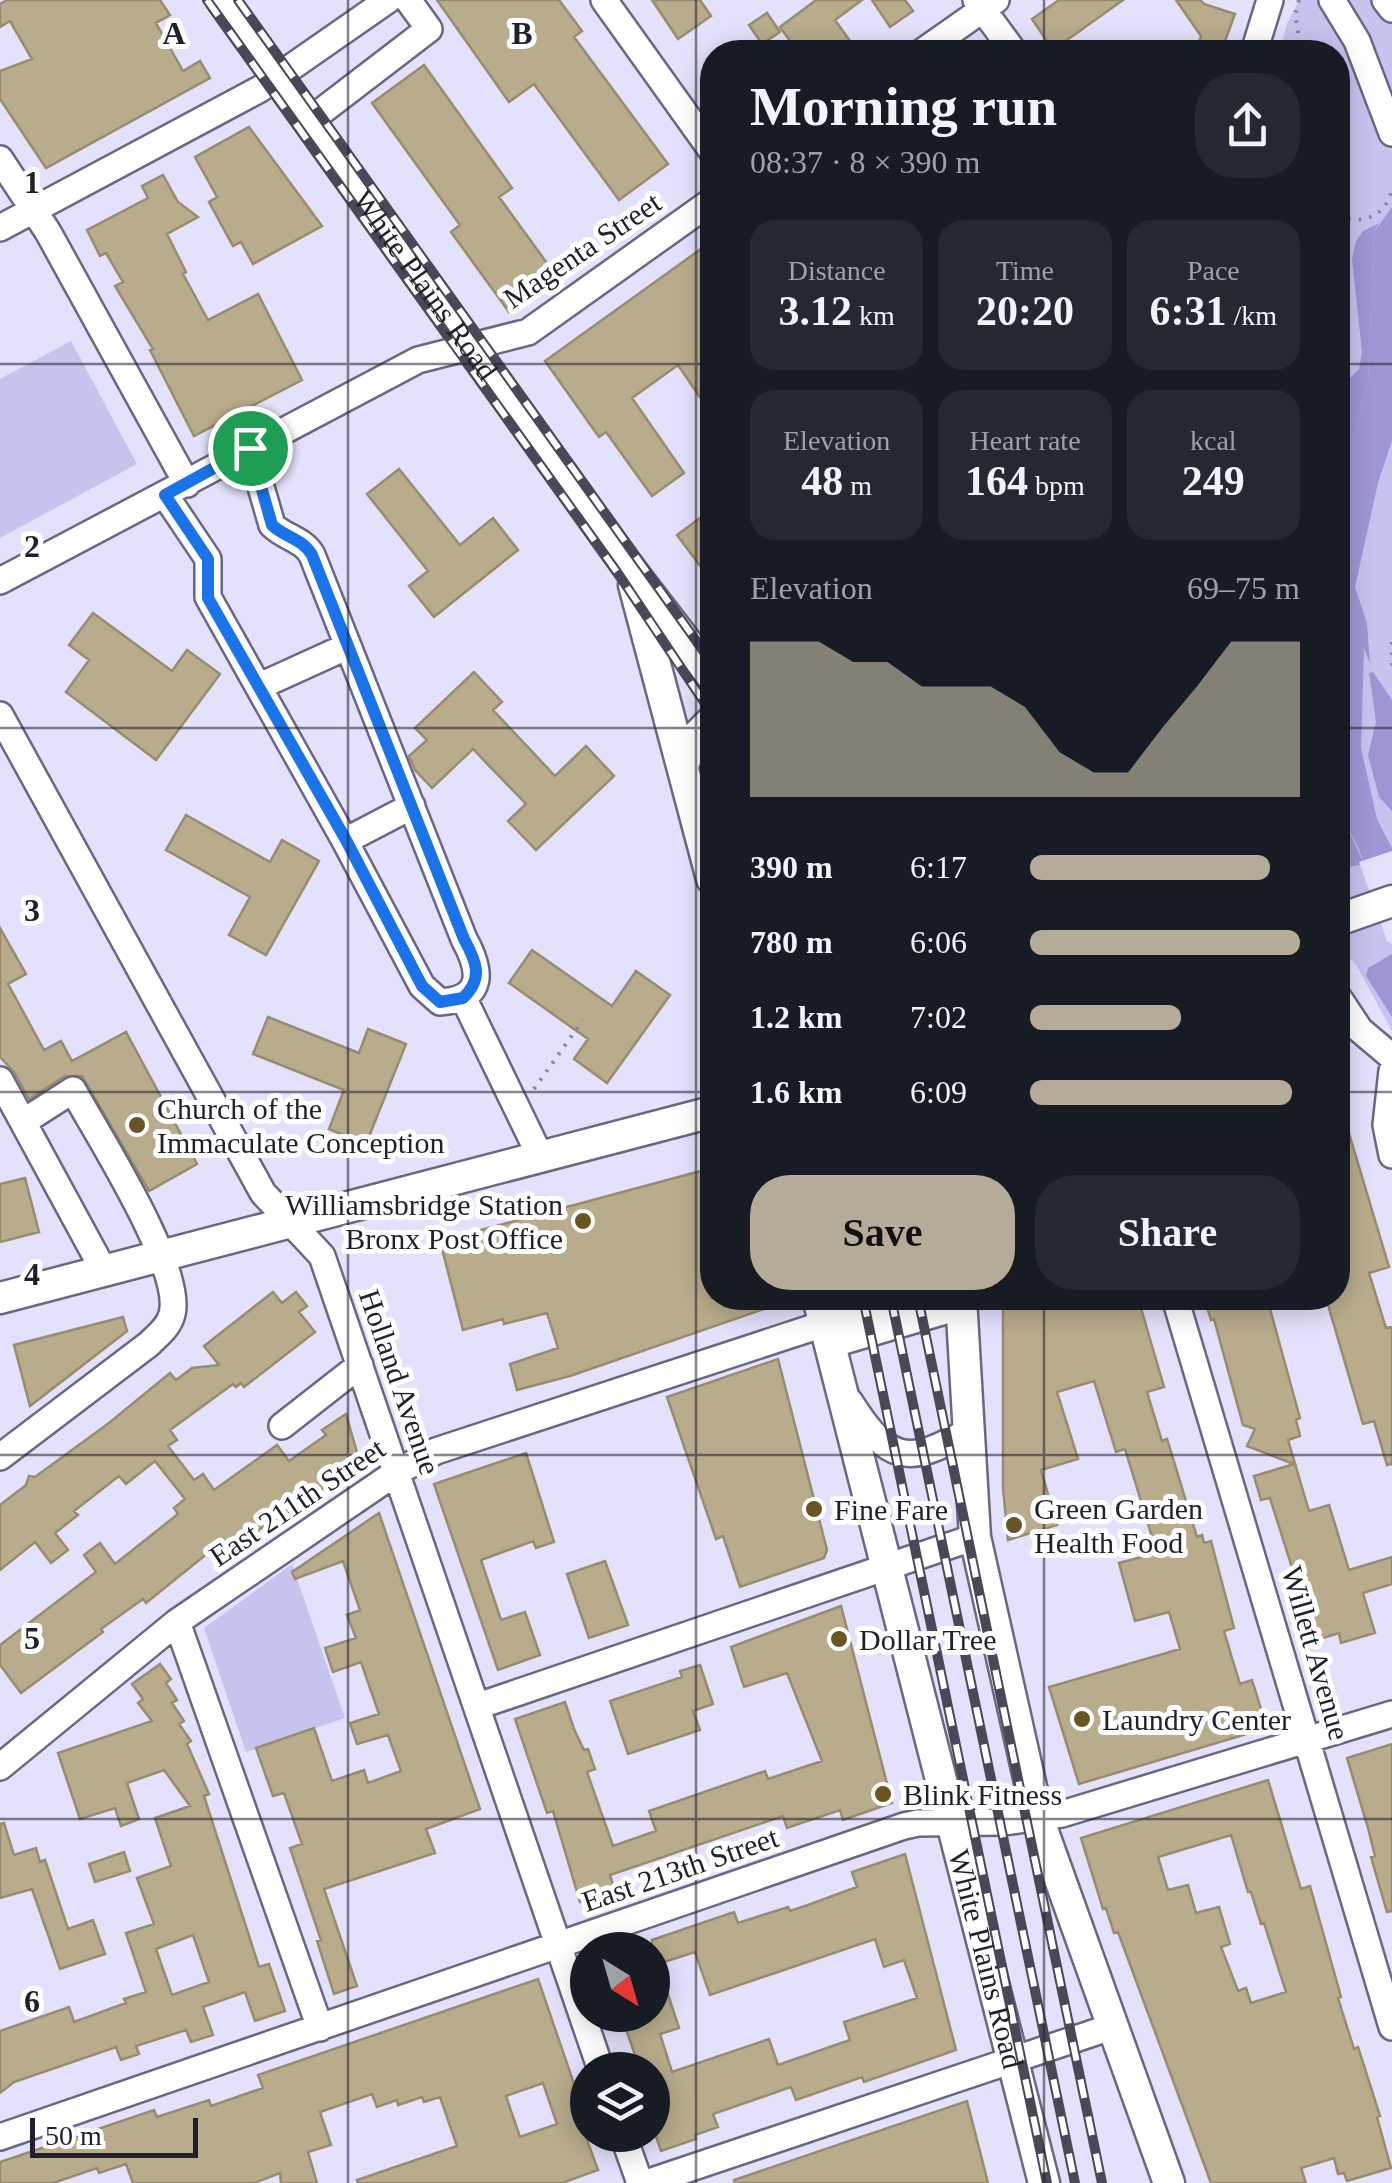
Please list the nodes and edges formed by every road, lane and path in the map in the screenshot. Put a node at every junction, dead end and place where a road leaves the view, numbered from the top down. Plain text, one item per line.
1 (222, 0) edge
2 (388, 0) edge
3 (408, 0) edge
4 (604, 0) edge
5 (1270, 0) edge
6 (1298, 0) edge
7 (1332, 0) edge
8 (1385, 0) edge
9 (985, 3) edge
10 (1392, 10) edge
11 (937, 40) edge
12 (1007, 40) edge
13 (1258, 40) edge
14 (1300, 40) edge
15 (278, 78) junction
16 (309, 121) junction
17 (1392, 132) edge
18 (700, 133) edge
19 (0, 160) edge
20 (1392, 188) edge
21 (34, 209) junction
22 (700, 210) edge
23 (1350, 220) edge
24 (0, 228) edge
25 (471, 347) junction
26 (250, 448) junction
27 (176, 490) junction
28 (629, 568) junction
29 (0, 582) edge
30 (1392, 642) edge
31 (348, 646) junction
32 (700, 660) edge
33 (1392, 668) edge
34 (260, 686) junction
35 (0, 715) edge
36 (700, 733) edge
37 (684, 765) junction
38 (412, 806) junction
39 (697, 818) junction
40 (700, 826) edge
41 (700, 830) edge
42 (346, 840) junction
43 (1392, 901) edge
44 (1350, 916) edge
45 (463, 998) junction
46 (1350, 1015) edge
47 (583, 1020) dead end
48 (1392, 1057) edge
49 (1392, 1071) edge
50 (0, 1080) edge
51 (518, 1110) junction
52 (700, 1115) edge
53 (23, 1122) junction
54 (1392, 1155) edge
55 (542, 1158) junction
56 (294, 1224) junction
57 (163, 1256) junction
58 (104, 1271) junction
59 (0, 1298) edge
60 (851, 1310) edge
61 (884, 1310) edge
62 (962, 1310) edge
63 (1179, 1310) edge
64 (826, 1316) edge
65 (360, 1365) junction
66 (839, 1386) junction
67 (282, 1426) dead end
68 (970, 1430) junction
69 (0, 1458) edge
70 (397, 1472) junction
71 (975, 1537) junction
72 (886, 1566) junction
73 (177, 1622) junction
74 (478, 1706) junction
75 (1392, 1714) edge
76 (1309, 1740) junction
77 (0, 1766) edge
78 (1038, 1818) junction
79 (954, 1824) junction
80 (559, 1945) junction
81 (1114, 2026) junction
82 (1392, 2027) edge
83 (320, 2028) junction
84 (595, 2052) edge
85 (1015, 2060) junction
86 (0, 2137) edge
87 (630, 2152) edge
88 (643, 2183) edge
89 (1044, 2183) edge
90 (1169, 2183) edge

1 - 15 main road, White Plains Road
2 - 15 street
3 - 16 street
4 - 18 street
5 - 13 street
6 - 14 path
7 - 17 street
8 - 10 street
9 - 11 street
9 - 12 street
15 - 16 main road, White Plains Road
15 - 21 street
16 - 25 main road, White Plains Road
19 - 21 street
20 - 23 path
21 - 24 street
21 - 27 street
22 - 25 street, Magenta Street
25 - 26 street, Magenta Street
25 - 28 main road, White Plains Road
26 - 27 street, Magenta Street
26 - 31 street
27 - 29 street, Magenta Street
27 - 34 street
28 - 32 main road, White Plains Road
28 - 37 main road, White Plains Road
30 - 33 path
31 - 34 street
31 - 38 street
34 - 42 street
35 - 56 street, Holland Avenue
36 - 37 main road
37 - 39 main road, White Plains Road
38 - 42 street
38 - 45 street
39 - 40 street, White Plains Road
39 - 41 main road, White Plains Road
42 - 45 street
43 - 44 main road
45 - 51 street
46 - 48 street
47 - 51 path
49 - 54 street
50 - 53 street
51 - 55 street
52 - 55 main road
53 - 57 street
53 - 58 street
55 - 56 main road
56 - 57 main road
56 - 65 street, Holland Avenue
57 - 58 main road
57 - 69 street
58 - 59 main road
60 - 64 street, East 211th Street
61 - 64 street, East 211th Street
62 - 68 main road
63 - 76 street, Willett Avenue
64 - 66 main road, White Plains Road
64 - 70 street, East 211th Street
65 - 67 street
65 - 70 street, Holland Avenue
66 - 68 street, White Plains Road
66 - 72 main road, White Plains Road
68 - 71 main road
70 - 73 street, East 211th Street
70 - 74 street, Holland Avenue
71 - 72 street
71 - 78 main road
72 - 74 street
72 - 79 main road, White Plains Road
73 - 77 street, East 211th Street
73 - 83 street
74 - 80 street, Holland Avenue
75 - 76 street, East 213th Street
76 - 78 street, East 213th Street
76 - 82 street, Willett Avenue
78 - 79 street, East 213th Street
78 - 81 main road
79 - 80 street, East 213th Street
79 - 85 main road, White Plains Road
80 - 83 street, East 213th Street
80 - 84 street, Holland Avenue
81 - 85 street
81 - 90 main road
83 - 86 street, East 213th Street
85 - 88 street
85 - 89 main road, White Plains Road
87 - 88 street

